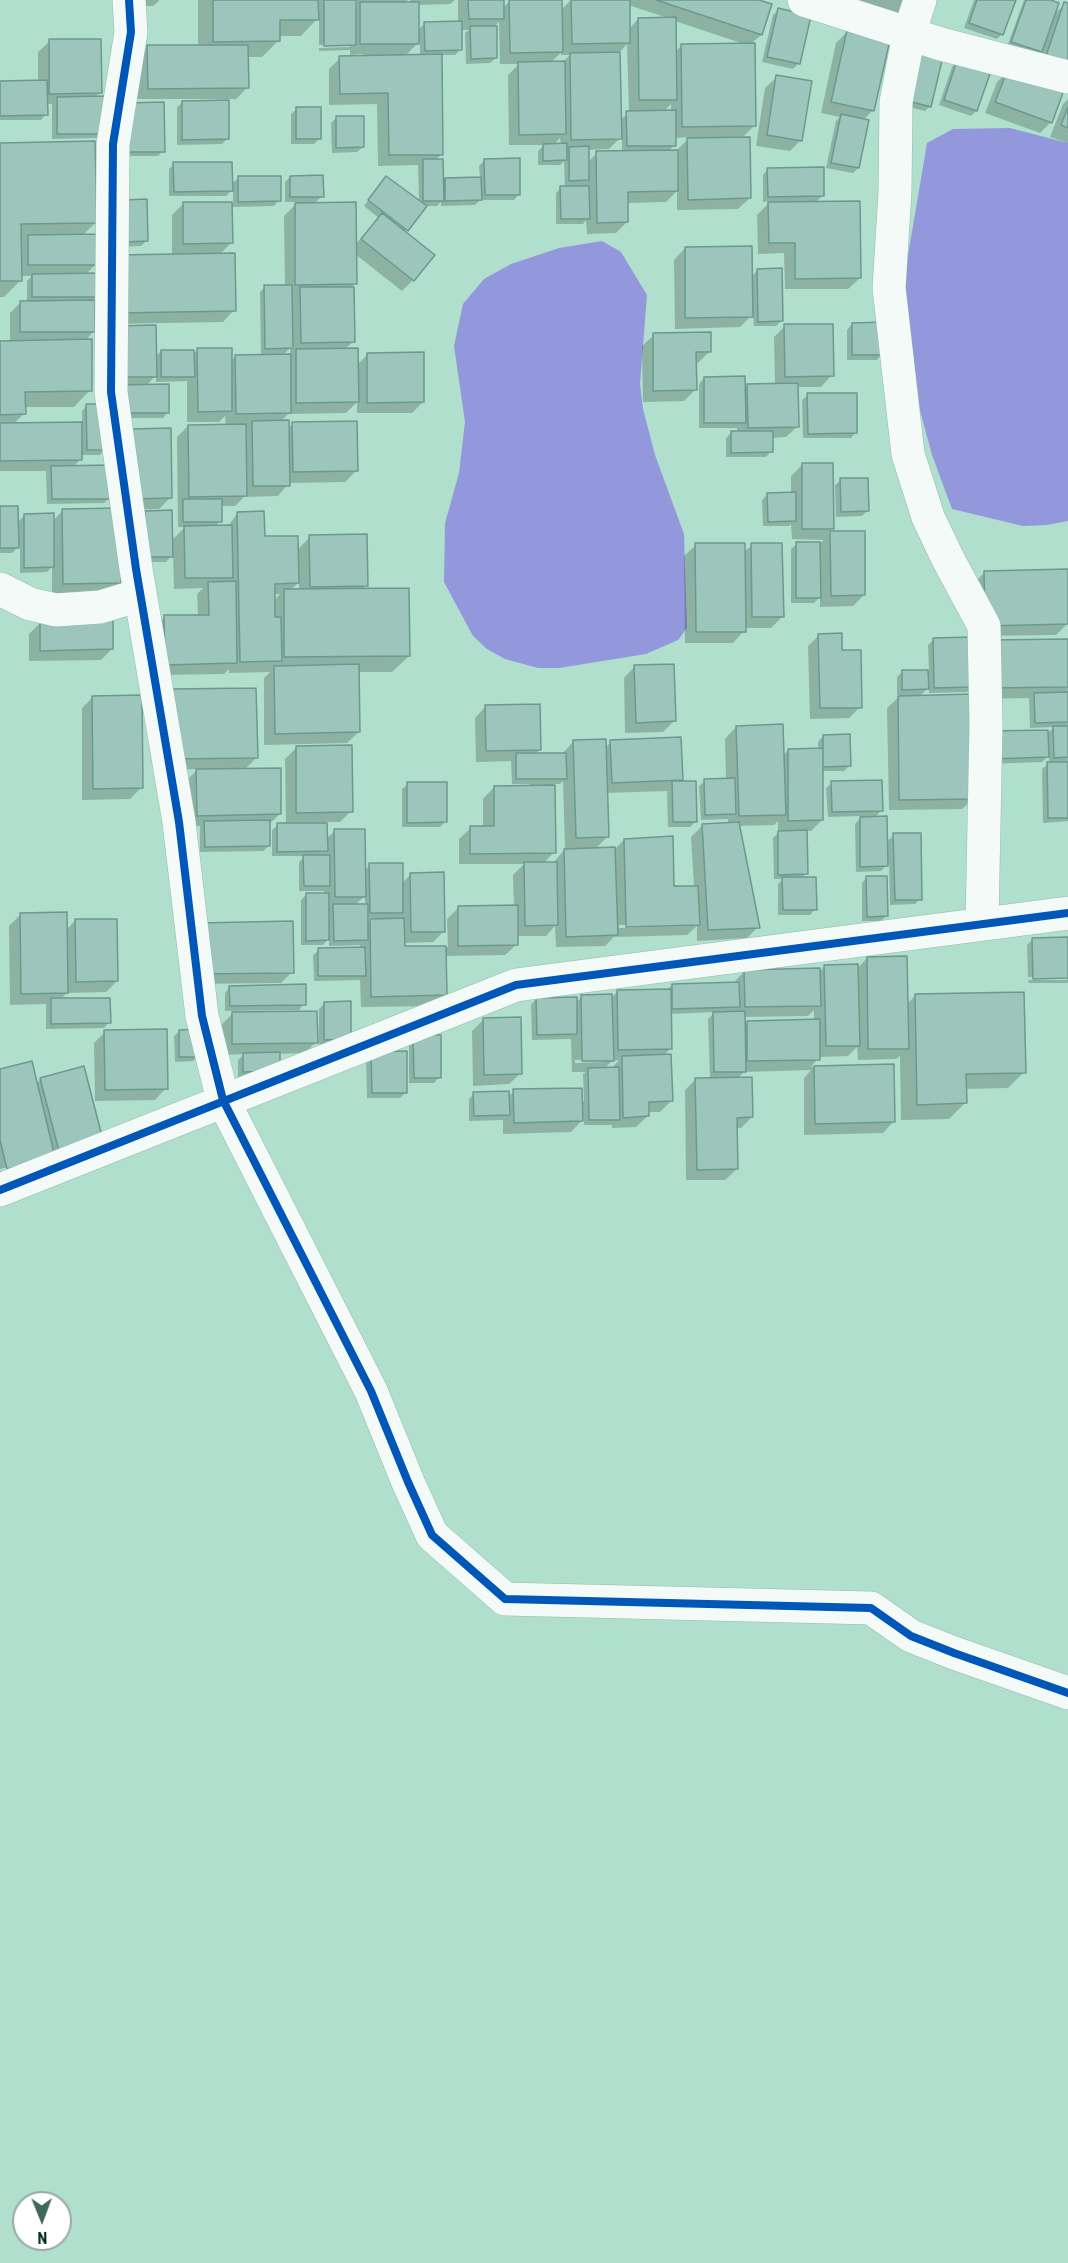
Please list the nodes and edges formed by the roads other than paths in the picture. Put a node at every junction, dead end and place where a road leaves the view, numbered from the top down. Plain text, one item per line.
1 (129, 0) edge
2 (804, 0) edge
3 (920, 0) edge
4 (909, 34) junction
5 (1068, 78) edge
6 (0, 589) edge
7 (140, 595) junction
8 (1068, 913) edge
9 (982, 924) junction
10 (223, 1100) junction
11 (0, 1190) edge
12 (1068, 1693) edge

1 - 7 street
2 - 4 street
3 - 4 street
4 - 5 street
4 - 9 street
6 - 7 street
7 - 10 street
8 - 9 street
9 - 10 street
10 - 11 street
10 - 12 street

